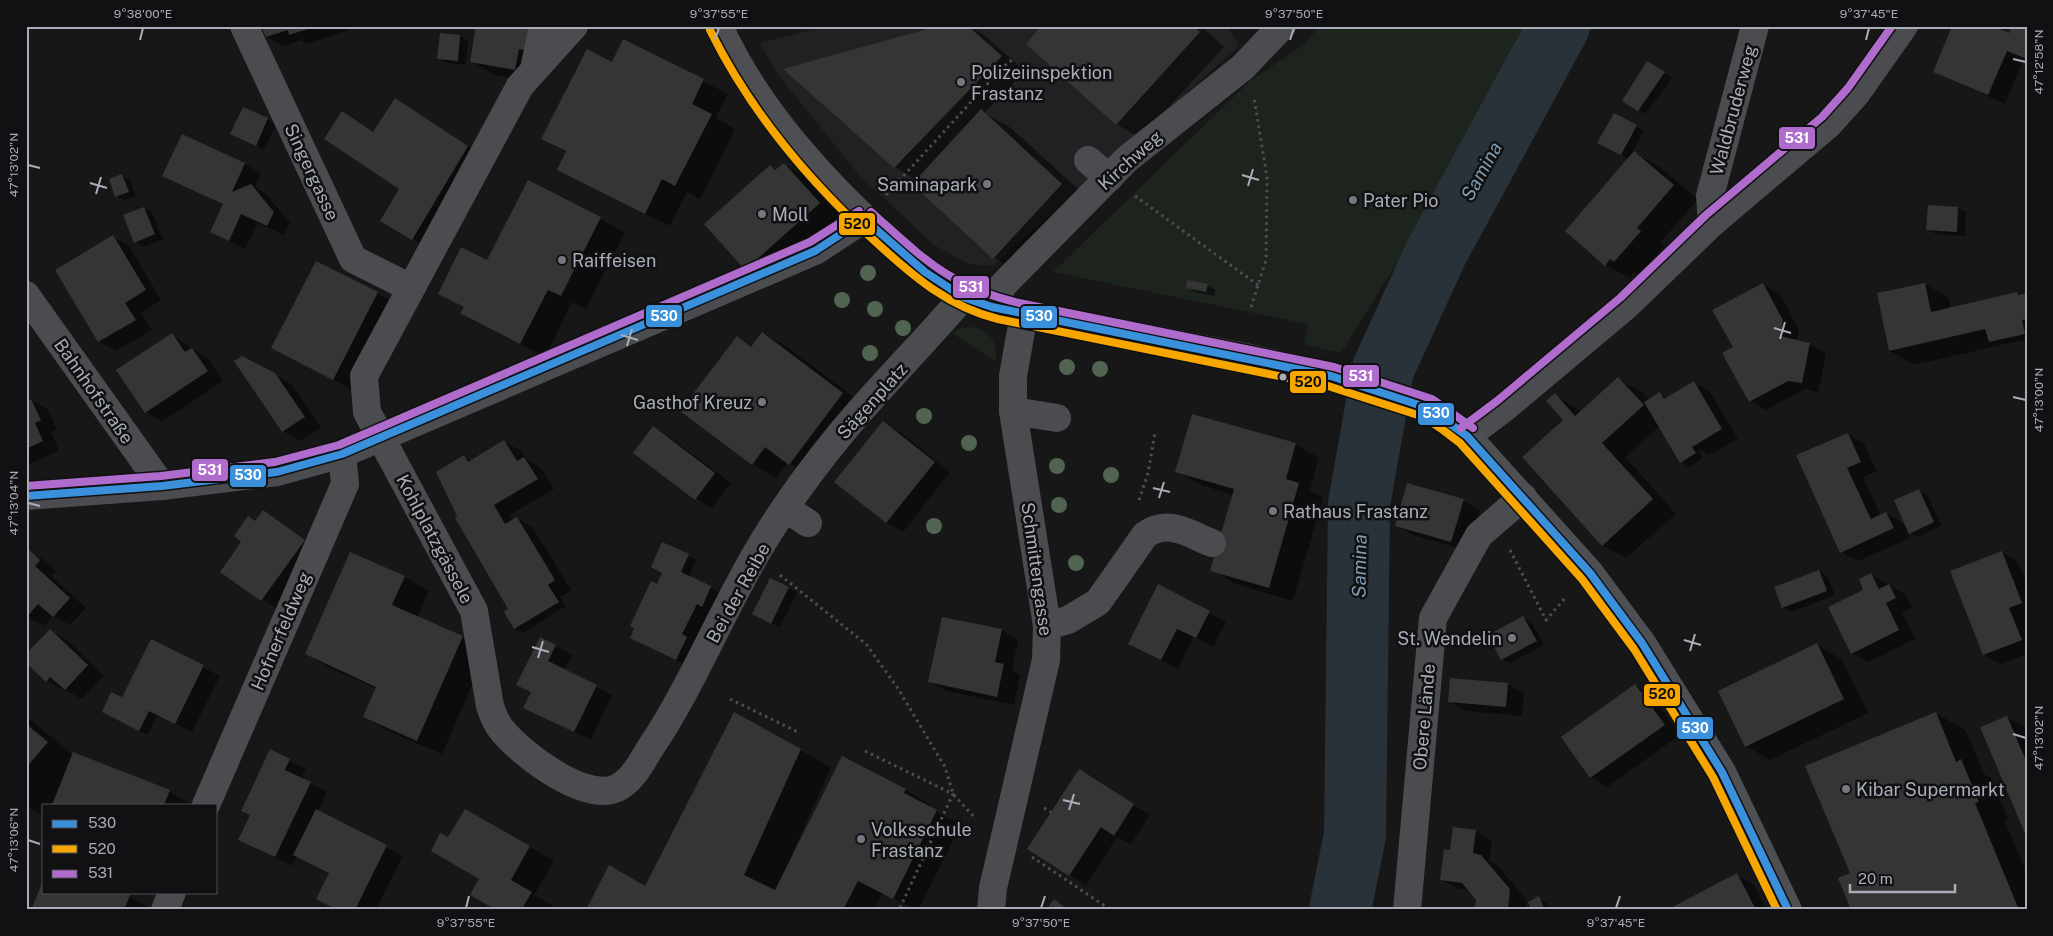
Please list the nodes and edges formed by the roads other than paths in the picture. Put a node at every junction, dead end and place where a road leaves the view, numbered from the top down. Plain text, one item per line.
1 (244, 26) edge
2 (543, 26) edge
3 (574, 26) edge
4 (719, 26) edge
5 (1282, 26) edge
6 (1755, 26) edge
7 (1904, 26) edge
8 (534, 70) junction
9 (1088, 160) dead end
10 (1109, 178) junction
11 (864, 219) junction
12 (1712, 224) junction
13 (411, 288) junction
14 (26, 295) edge
15 (963, 297) junction
16 (992, 307) junction
17 (1024, 314) junction
18 (1013, 411) junction
19 (1057, 418) dead end
20 (1467, 436) junction
21 (381, 438) junction
22 (342, 454) junction
23 (162, 486) junction
24 (26, 496) edge
25 (1523, 497) junction
26 (785, 508) junction
27 (808, 523) dead end
28 (1212, 543) dead end
29 (1047, 626) junction
30 (692, 678) joint
31 (206, 804) edge
32 (171, 894) edge
33 (165, 910) edge
34 (992, 910) edge
35 (1407, 910) edge
36 (1788, 910) edge

1 - 13 street, Singergasse
2 - 8 street
3 - 8 street
4 - 11 main road
5 - 10 street, Kirchweg
6 - 12 street, Waldbruderweg
7 - 12 street
8 - 13 street
9 - 10 street
10 - 16 street, Kirchweg
11 - 15 main road
11 - 21 street
12 - 20 street
13 - 21 street
14 - 23 street, Bahnhofstraße
15 - 16 main road
15 - 26 street, Sägenplatz
16 - 17 main road
17 - 18 street, Schmittengasse
17 - 20 main road
18 - 19 street
18 - 29 street, Schmittengasse
20 - 25 main road
21 - 22 street
21 - 30 street, Kohlplatzgässele
22 - 23 street
22 - 31 street, Hofnerfeldweg
23 - 24 street
25 - 35 street, Obere Lände
25 - 36 main road
26 - 27 street
26 - 30 street, Bei der Reibe
28 - 29 street
29 - 34 street, Schmittengasse
32 - 33 street

